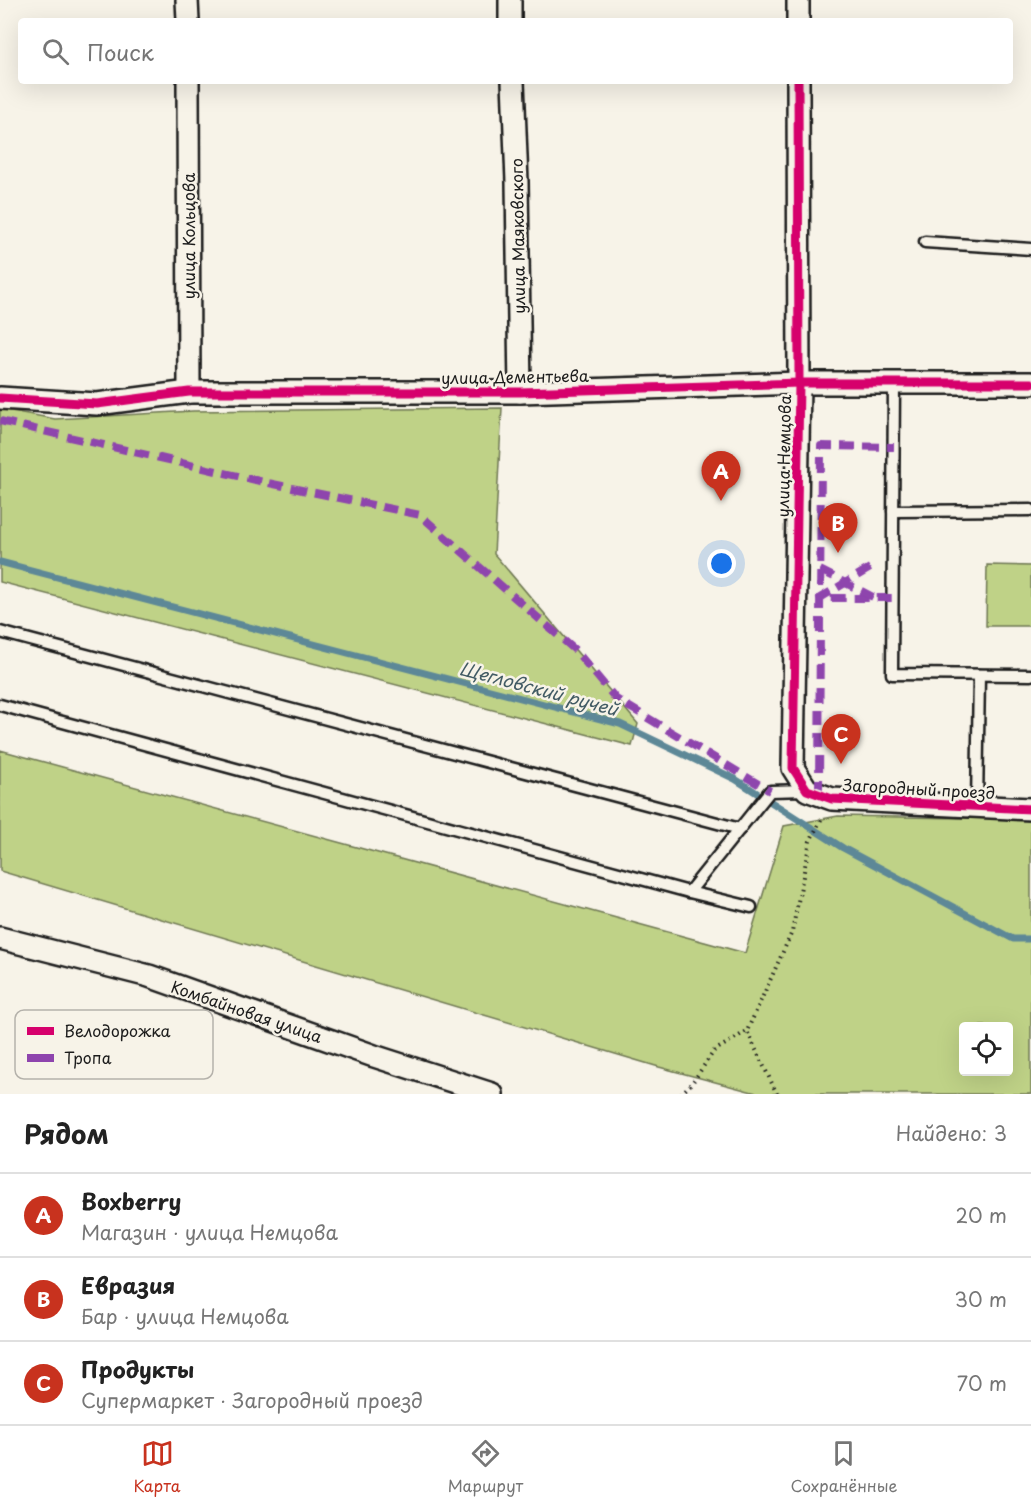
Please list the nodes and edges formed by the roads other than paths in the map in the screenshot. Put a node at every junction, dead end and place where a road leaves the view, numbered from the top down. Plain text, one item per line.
1 (188, 0) edge
2 (510, 0) edge
3 (798, 0) edge
4 (188, 18) edge
5 (510, 18) edge
6 (798, 18) edge
7 (188, 84) edge
8 (513, 84) edge
9 (798, 84) edge
10 (925, 242) dead end
11 (1031, 249) edge
12 (799, 383) junction
13 (894, 383) junction
14 (1031, 383) edge
15 (189, 392) junction
16 (519, 392) junction
17 (0, 398) edge
18 (1031, 510) edge
19 (893, 511) junction
20 (0, 632) edge
21 (979, 675) junction
22 (1031, 675) edge
23 (0, 705) edge
24 (807, 790) junction
25 (977, 806) junction
26 (1031, 809) edge
27 (740, 830) junction
28 (689, 892) junction
29 (751, 907) dead end
30 (0, 938) edge
31 (439, 1086) edge
32 (492, 1094) edge

1 - 4 street
2 - 5 street
3 - 6 street
7 - 15 street, улица Кольцова
8 - 16 street, улица Маяковского
9 - 12 street, улица Немцова
10 - 11 lane
12 - 13 street, улица Дементьева
12 - 16 street, улица Дементьева
12 - 24 street, улица Немцова
13 - 14 street, улица Дементьева
13 - 19 lane
15 - 16 street, улица Дементьева
15 - 17 street, улица Дементьева
18 - 19 lane
19 - 21 lane
20 - 27 lane
21 - 22 lane
21 - 25 lane
23 - 28 lane
24 - 25 street, Загородный проезд
24 - 27 lane
25 - 26 street, Загородный проезд
27 - 28 lane
28 - 29 lane
30 - 31 street, Комбайновая улица
31 - 32 street, Комбайновая улица

